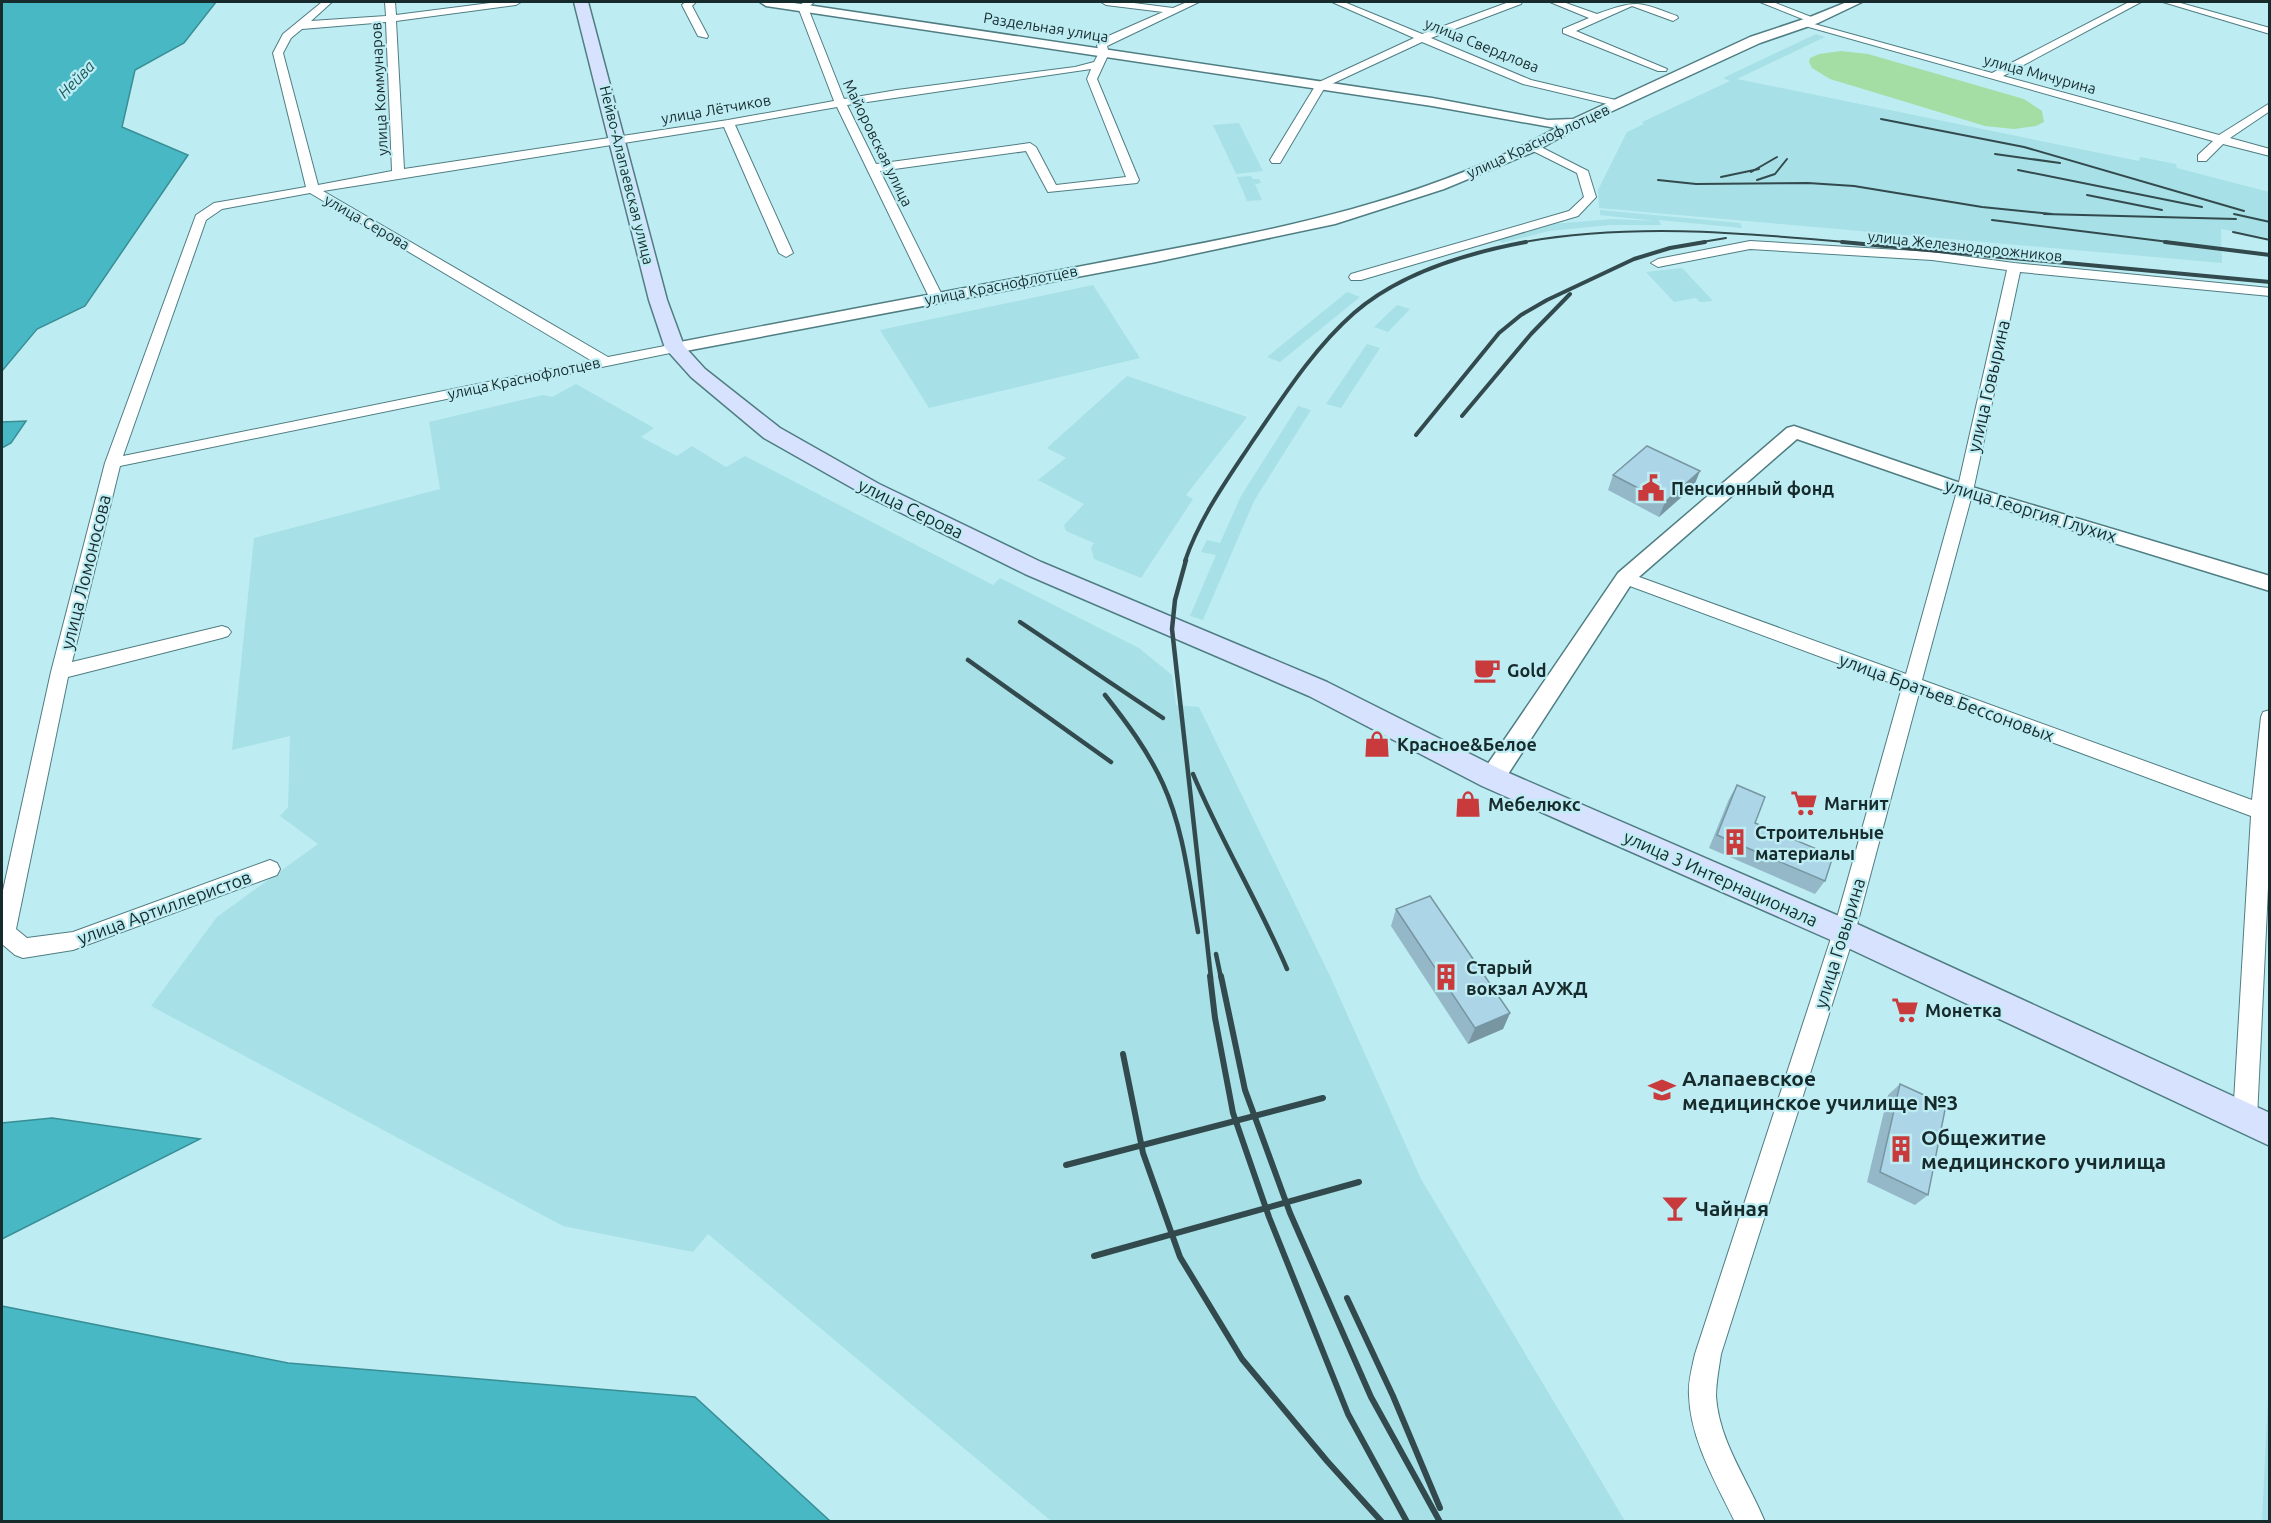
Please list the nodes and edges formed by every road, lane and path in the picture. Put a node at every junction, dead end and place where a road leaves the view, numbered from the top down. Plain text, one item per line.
1 (327, 2) edge
2 (390, 2) edge
3 (516, 2) edge
4 (581, 2) edge
5 (691, 2) edge
6 (766, 2) edge
7 (1106, 2) edge
8 (1194, 2) edge
9 (1517, 2) edge
10 (1555, 2) edge
11 (1765, 2) edge
12 (1856, 2) edge
13 (2136, 2) edge
14 (2168, 2) edge
15 (1347, 3) edge
16 (806, 4) edge
17 (1172, 10) junction
18 (1598, 18) junction
19 (1673, 18) dead end
20 (391, 19) junction
21 (1809, 22) junction
22 (300, 26) junction
23 (2270, 31) edge
24 (703, 36) dead end
25 (1422, 38) junction
26 (1101, 59) junction
27 (1662, 69) dead end
28 (1993, 77) junction
29 (1321, 85) junction
30 (840, 102) junction
31 (1620, 104) junction
32 (2270, 105) edge
33 (1577, 122) junction
34 (728, 123) junction
35 (2220, 140) junction
36 (618, 141) junction
37 (1533, 147) junction
38 (2270, 153) edge
39 (2202, 158) dead end
40 (1276, 160) dead end
41 (873, 168) junction
42 (398, 174) junction
43 (313, 190) junction
44 (218, 206) joint
45 (786, 253) dead end
46 (1658, 263) dead end
47 (2014, 267) junction
48 (1356, 277) dead end
49 (2270, 292) edge
50 (936, 297) junction
51 (675, 348) junction
52 (605, 362) junction
53 (113, 463) junction
54 (1965, 491) junction
55 (1624, 578) junction
56 (2270, 584) edge
57 (1172, 629) joint
58 (222, 632) dead end
59 (60, 672) junction
60 (1912, 684) junction
61 (2270, 717) edge
62 (1492, 778) junction
63 (2265, 814) edge
64 (270, 869) dead end
65 (1844, 932) junction
66 (22, 948) joint
67 (2257, 1124) edge
68 (1751, 1521) edge

1 - 22 street, улица Серова
2 - 20 street, улица Коммунаров
3 - 20 street
4 - 36 main road, Нейво-Алапаевская улица
5 - 24 street
6 - 16 street, Раздельная улица
7 - 17 street
8 - 17 street
9 - 25 street
10 - 18 street
11 - 21 street, улица Мичурина
12 - 21 street, улица Краснофлотцев
13 - 28 street
14 - 23 street
15 - 25 street, улица Свердлова
16 - 26 street, Раздельная улица
16 - 30 street, Майоровская улица
17 - 26 street
18 - 19 street
18 - 27 street
20 - 22 street
20 - 42 street, улица Коммунаров
21 - 28 street, улица Мичурина
21 - 31 street, улица Краснофлотцев
22 - 43 street, улица Серова
25 - 29 street
25 - 31 street, улица Свердлова
26 - 29 street, Раздельная улица
26 - 30 street, улица Лётчиков
26 - 41 street
28 - 35 street, улица Мичурина
29 - 33 street, Раздельная улица
29 - 40 street
30 - 34 street, улица Лётчиков
30 - 41 street, Майоровская улица
31 - 33 street, улица Краснофлотцев
32 - 35 street
33 - 37 street, улица Краснофлотцев
34 - 36 street, улица Лётчиков
34 - 45 street
35 - 38 street, улица Мичурина
35 - 39 street
36 - 42 street, улица Лётчиков
36 - 51 main road, Нейво-Алапаевская улица
37 - 48 street
37 - 50 street, улица Краснофлотцев
41 - 50 street, Майоровская улица
42 - 43 street, улица Лётчиков
43 - 44 street, улица Лётчиков
43 - 52 street, улица Серова
44 - 53 street, улица Ломоносова
46 - 47 street, улица Железнодорожников
47 - 49 street, улица Железнодорожников
47 - 54 street, улица Говырина
50 - 51 street, улица Краснофлотцев
51 - 52 street, улица Краснофлотцев
51 - 57 main road, улица Серова
52 - 53 street, улица Краснофлотцев
53 - 59 street, улица Ломоносова
54 - 55 street, улица Георгия Глухих
54 - 56 street, улица Георгия Глухих
54 - 60 street, улица Говырина
55 - 60 street, улица Братьев Бессоновых
55 - 62 street
57 - 62 main road, улица 3 Интернационала
58 - 59 street
59 - 66 street, улица Ломоносова
60 - 63 street, улица Братьев Бессоновых
60 - 65 street, улица Говырина
61 - 63 street
62 - 65 main road, улица 3 Интернационала
63 - 67 street
64 - 66 street, улица Артиллеристов
65 - 67 main road, улица 3 Интернационала
65 - 68 street, улица Говырина

